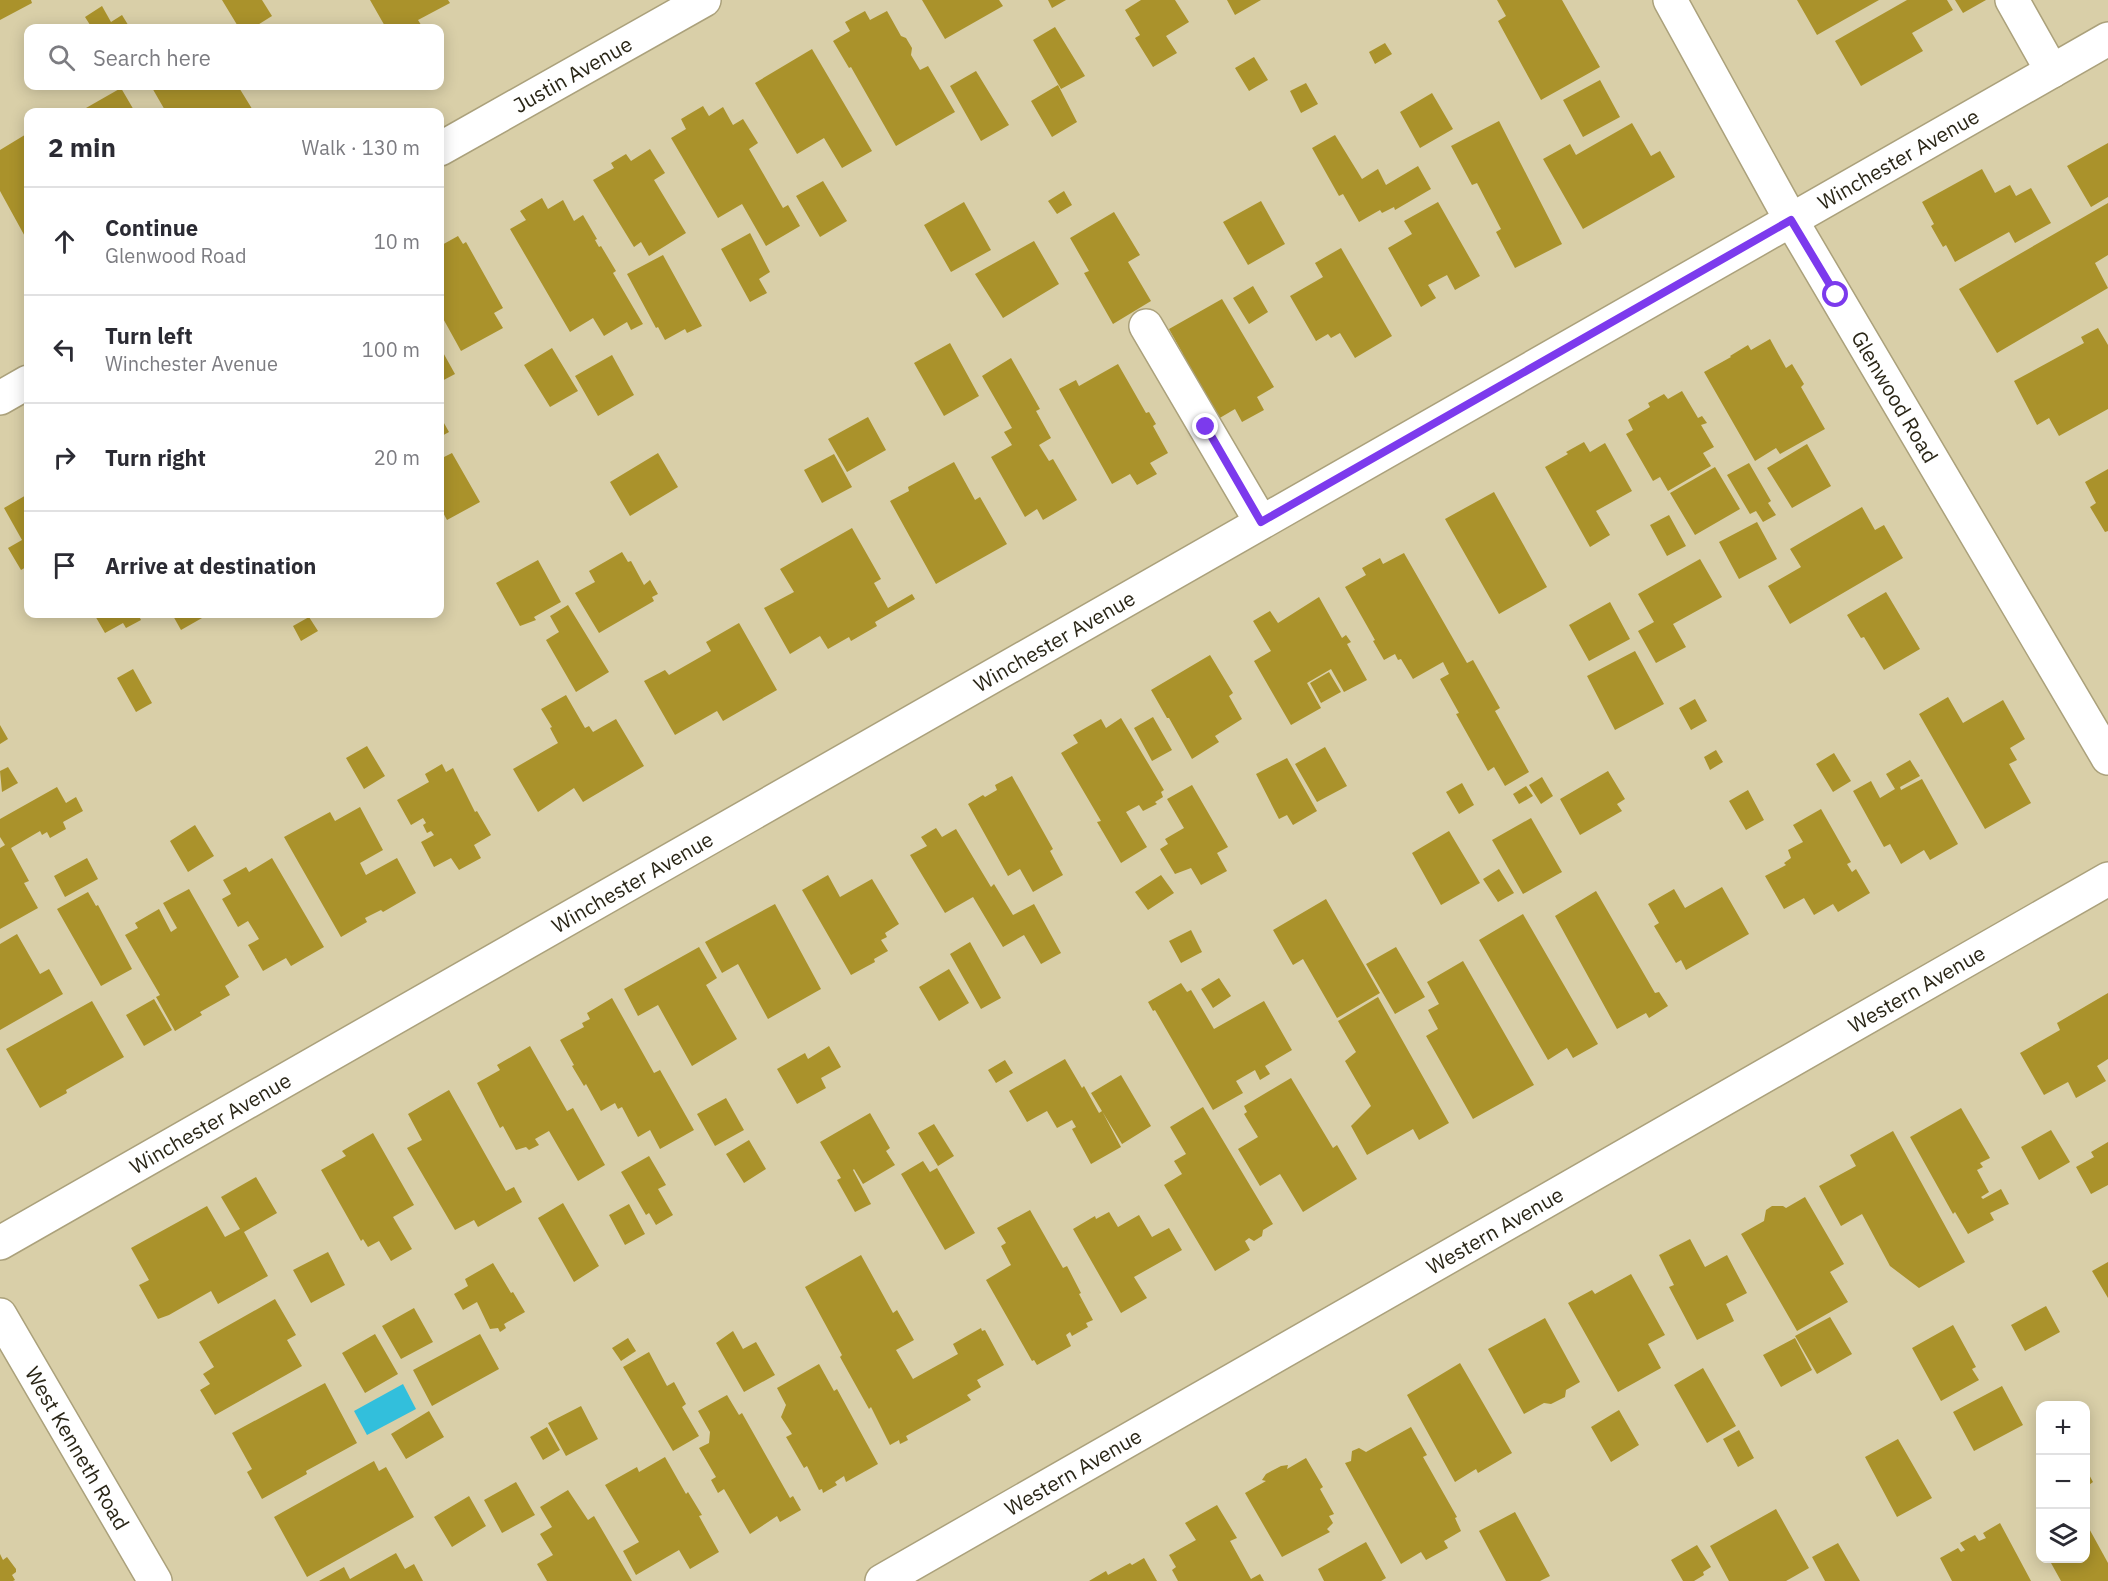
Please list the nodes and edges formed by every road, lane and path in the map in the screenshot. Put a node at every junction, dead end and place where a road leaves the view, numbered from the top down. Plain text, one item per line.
1 (704, 0) edge
2 (1670, 0) edge
3 (2012, 0) edge
4 (2108, 39) edge
5 (2052, 71) junction
6 (444, 147) edge
7 (1791, 220) junction
8 (1146, 326) dead end
9 (24, 384) edge
10 (0, 398) edge
11 (1261, 522) junction
12 (2108, 758) edge
13 (2108, 879) edge
14 (0, 1243) edge
15 (0, 1315) edge
16 (155, 1581) edge
17 (882, 1581) edge

1 - 6 street, Justin Avenue
2 - 7 street, Glenwood Road
3 - 5 street
4 - 5 street, Winchester Avenue
5 - 7 street, Winchester Avenue
7 - 11 street, Winchester Avenue
7 - 12 street, Glenwood Road
8 - 11 street
9 - 10 street
11 - 14 street, Winchester Avenue
13 - 17 street, Western Avenue
15 - 16 street, West Kenneth Road

